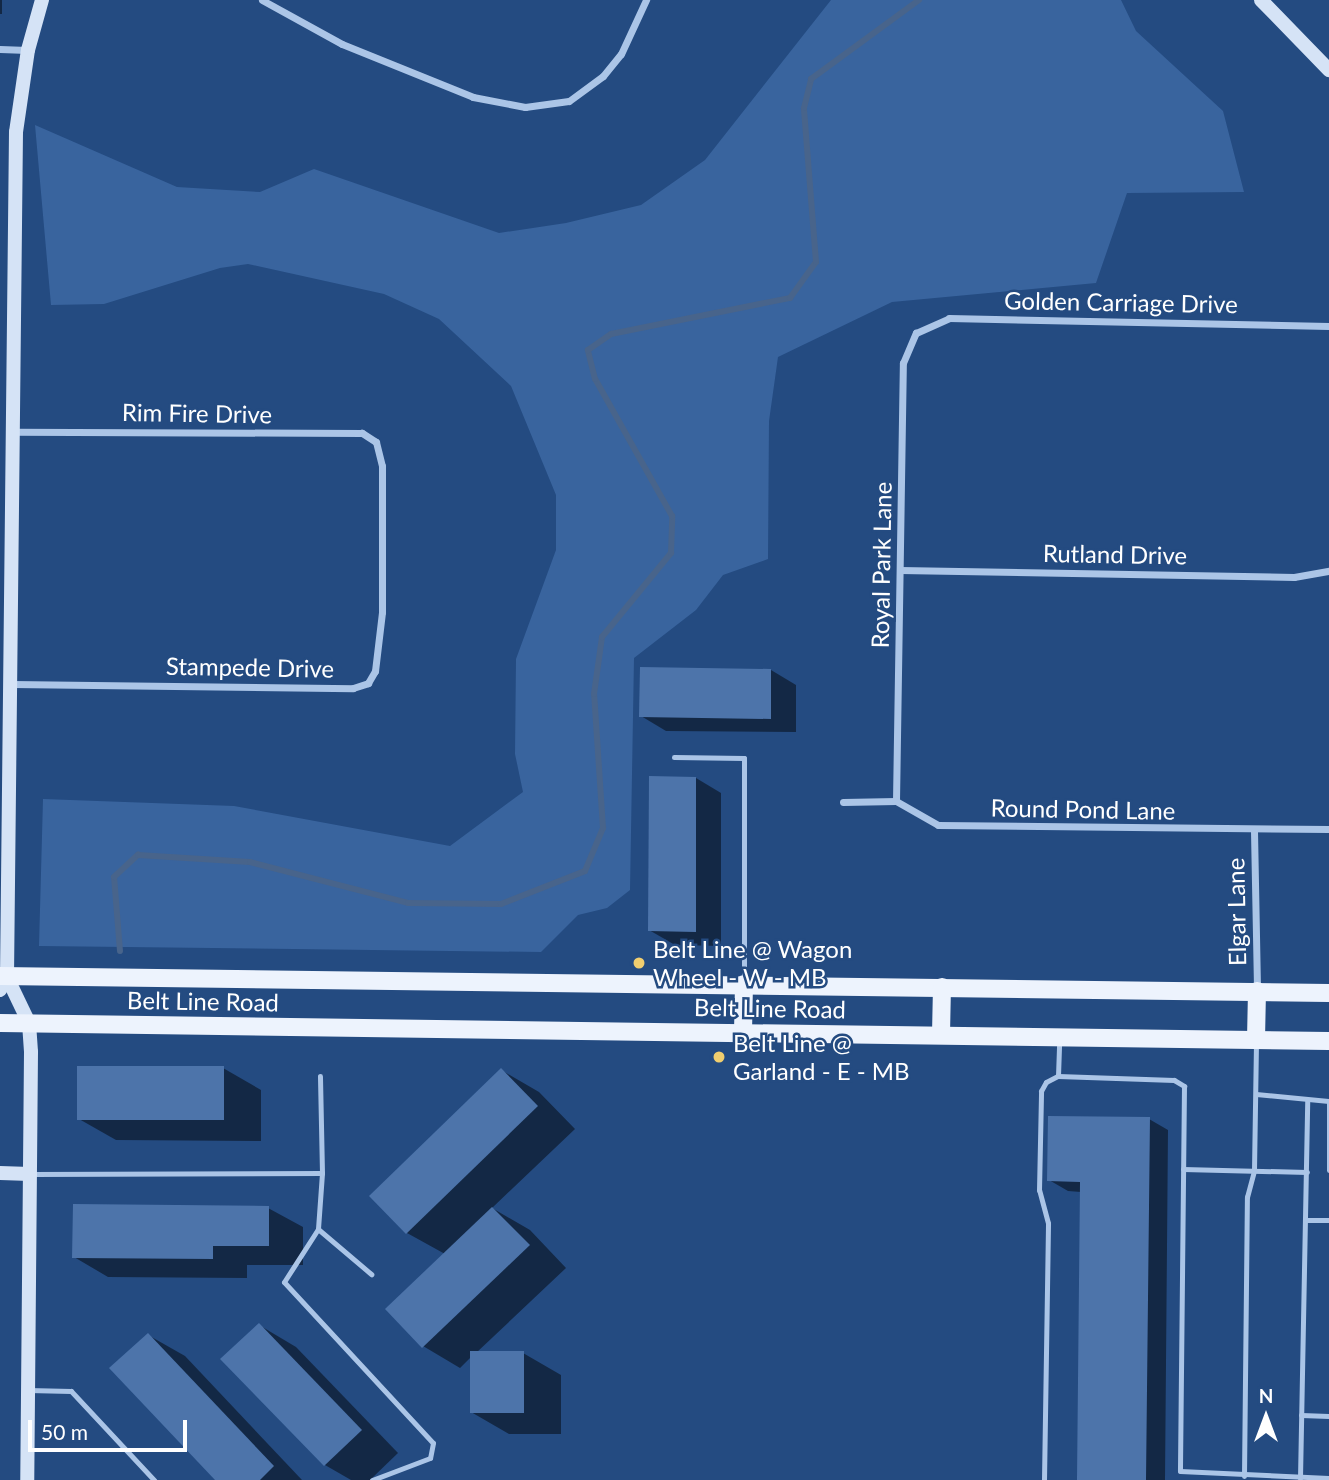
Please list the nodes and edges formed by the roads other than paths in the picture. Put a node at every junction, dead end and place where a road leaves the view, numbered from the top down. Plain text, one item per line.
1 (42, 0) edge
2 (262, 0) edge
3 (646, 0) edge
4 (1261, 0) edge
5 (0, 49) edge
6 (28, 50) junction
7 (1329, 71) edge
8 (1329, 326) edge
9 (916, 333) joint
10 (14, 432) junction
11 (376, 442) joint
12 (7, 527) edge
13 (901, 570) junction
14 (1329, 571) edge
15 (12, 684) junction
16 (5, 740) edge
17 (674, 757) dead end
18 (5, 780) edge
19 (843, 802) dead end
20 (896, 802) junction
21 (5, 825) edge
22 (1329, 829) edge
23 (1254, 831) junction
24 (4, 886) edge
25 (2, 981) edge
26 (744, 984) junction
27 (942, 987) junction
28 (1257, 991) junction
29 (1329, 993) edge
30 (0, 1023) edge
31 (29, 1023) junction
32 (743, 1032) junction
33 (941, 1034) junction
34 (1059, 1036) junction
35 (1256, 1039) junction
36 (1329, 1041) edge
37 (320, 1076) dead end
38 (1058, 1076) junction
39 (1255, 1094) junction
40 (1307, 1100) junction
41 (1329, 1101) edge
42 (1328, 1139) edge
43 (1183, 1169) junction
44 (1254, 1170) junction
45 (1329, 1170) edge
46 (0, 1172) edge
47 (1307, 1172) junction
48 (322, 1173) junction
49 (30, 1174) junction
50 (1305, 1220) junction
51 (1329, 1220) edge
52 (318, 1229) junction
53 (371, 1274) dead end
54 (27, 1390) junction
55 (1301, 1415) junction
56 (1329, 1416) edge
57 (1244, 1476) junction
58 (1300, 1478) junction
59 (1329, 1479) edge
60 (27, 1480) edge
61 (154, 1480) edge
62 (372, 1480) edge
63 (1044, 1480) edge

1 - 6 street
2 - 3 street
4 - 7 street
5 - 6 street
6 - 10 street
8 - 9 street, Golden Carriage Drive
9 - 13 street, Royal Park Lane
10 - 11 street, Rim Fire Drive
10 - 12 street
11 - 15 street, Stampede Drive
12 - 15 street
13 - 14 street, Rutland Drive
13 - 20 street, Royal Park Lane
15 - 16 street
16 - 18 street
17 - 26 lane
18 - 21 street
19 - 20 street, Round Pond Lane
20 - 23 street, Round Pond Lane
21 - 24 street
22 - 23 street, Round Pond Lane
23 - 28 street, Elgar Lane
24 - 25 street
25 - 26 main road, Belt Line Road
25 - 31 street
26 - 27 main road, Belt Line Road
26 - 32 main road
27 - 28 main road, Belt Line Road
27 - 33 main road
28 - 29 main road, Belt Line Road
28 - 35 main road
30 - 31 main road, Belt Line Road
31 - 32 main road, Belt Line Road
31 - 49 street
32 - 33 main road, Belt Line Road
33 - 34 main road, Belt Line Road
34 - 35 main road, Belt Line Road
34 - 38 lane
35 - 36 main road, Belt Line Road
35 - 39 lane
37 - 48 lane
38 - 43 lane
38 - 63 lane
39 - 40 lane
39 - 44 lane
40 - 41 lane
40 - 47 lane
41 - 42 lane
42 - 45 lane
43 - 44 lane
43 - 57 lane
44 - 47 lane
44 - 57 lane
46 - 49 street
47 - 50 lane
48 - 49 lane
48 - 52 lane
49 - 54 street
50 - 51 lane
50 - 55 lane
52 - 53 lane
52 - 62 lane
54 - 60 street
54 - 61 lane
55 - 56 lane
55 - 58 lane
57 - 58 lane
58 - 59 lane

